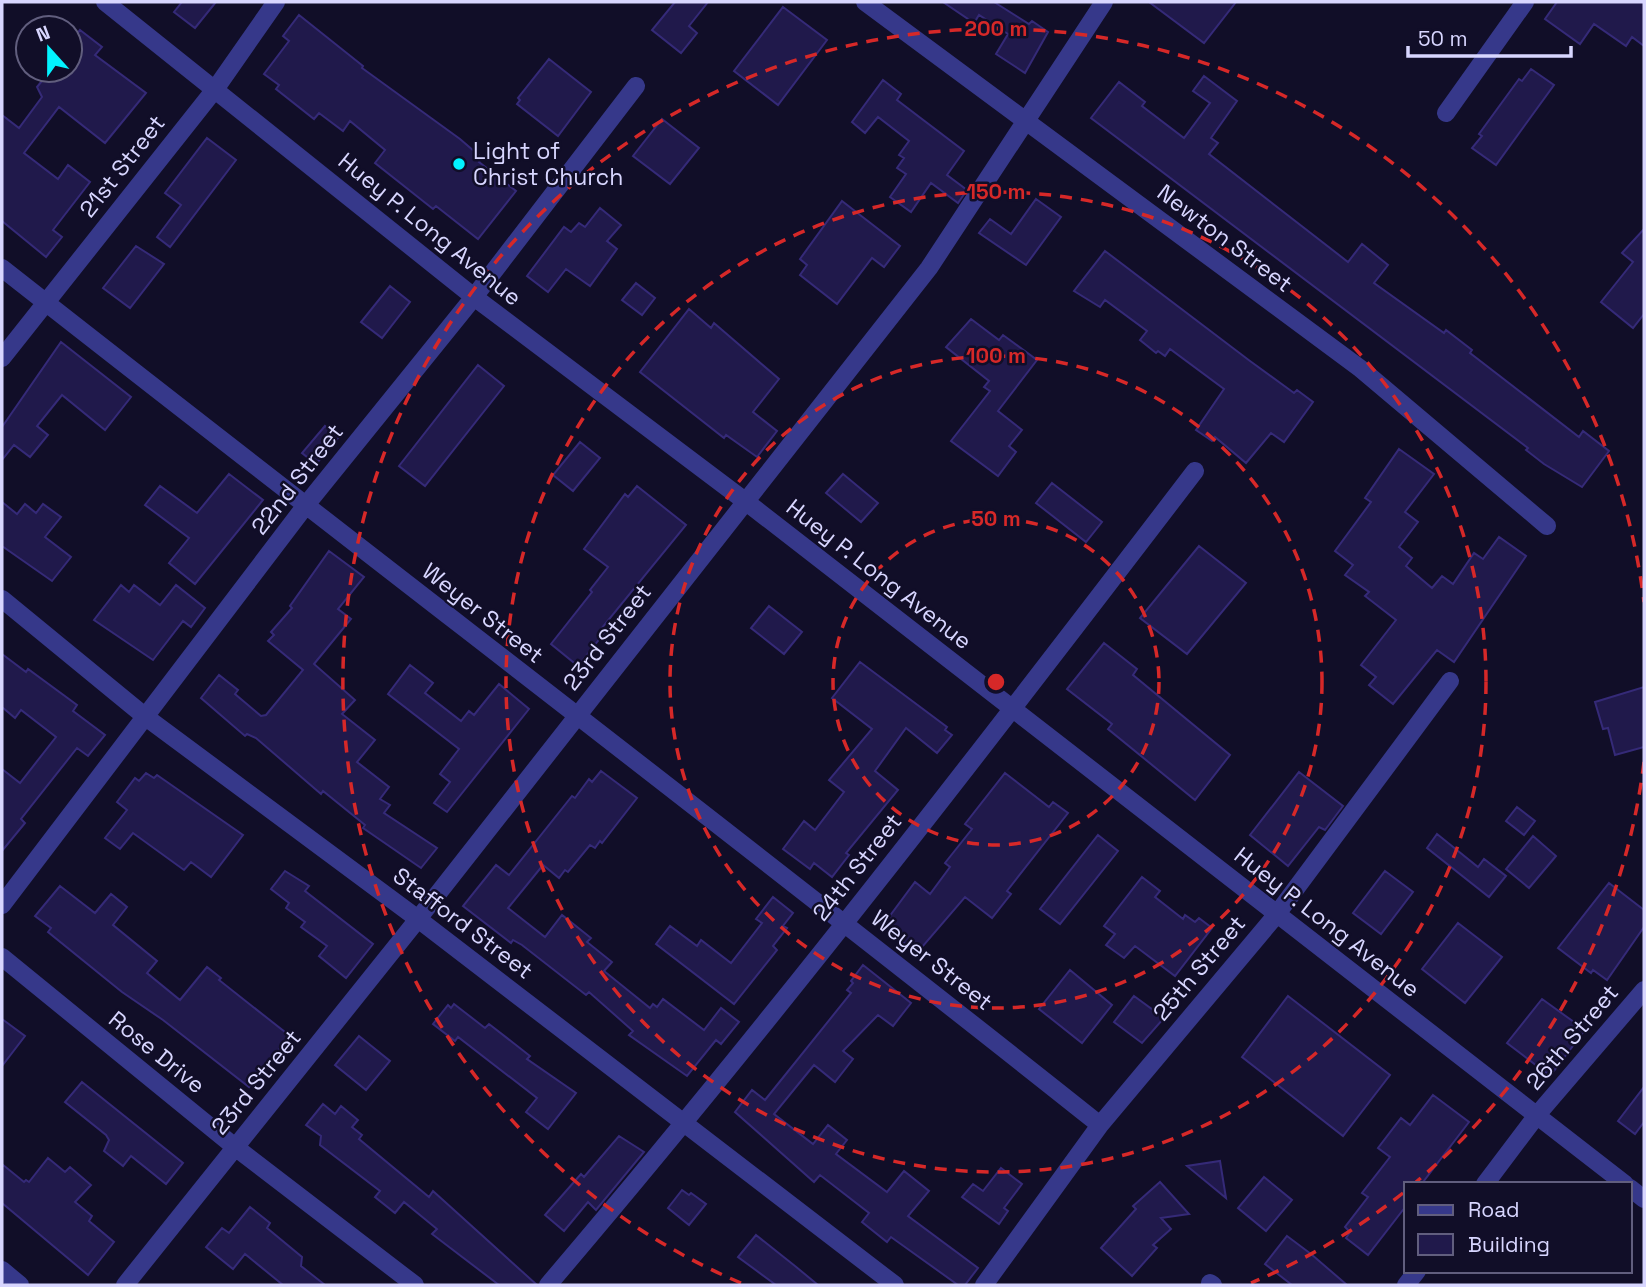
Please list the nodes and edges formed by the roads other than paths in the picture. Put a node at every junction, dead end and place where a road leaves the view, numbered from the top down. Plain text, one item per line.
1 (105, 2) edge
2 (276, 2) edge
3 (865, 2) edge
4 (1104, 2) edge
5 (1525, 2) edge
6 (636, 86) dead end
7 (216, 88) junction
8 (1446, 113) dead end
9 (1027, 121) junction
10 (2, 268) edge
11 (474, 297) junction
12 (46, 303) junction
13 (2, 358) edge
14 (1195, 471) dead end
15 (745, 501) junction
16 (306, 505) junction
17 (1547, 526) dead end
18 (2, 599) edge
19 (1450, 681) dead end
20 (1013, 709) junction
21 (576, 717) junction
22 (147, 718) junction
23 (2, 905) edge
24 (1277, 914) junction
25 (418, 919) junction
26 (845, 922) junction
27 (2, 957) edge
28 (1644, 990) edge
29 (1537, 1115) junction
30 (685, 1124) junction
31 (1100, 1125) junction
32 (235, 1147) junction
33 (1487, 1182) edge
34 (1622, 1182) edge
35 (2, 1270) edge
36 (20, 1285) edge
37 (125, 1285) edge
38 (415, 1285) edge
39 (548, 1285) edge
40 (895, 1285) edge
41 (984, 1285) edge

1 - 7 street, Huey P. Long Avenue
2 - 7 street, 21st Street
3 - 9 street, Newton Street
4 - 9 street, 23rd Street
5 - 8 street
6 - 11 street, 22nd Street
7 - 11 street, Huey P. Long Avenue
7 - 12 street, 21st Street
9 - 15 street, 23rd Street
9 - 17 street, Newton Street
10 - 12 street, Weyer Street
11 - 15 street, Huey P. Long Avenue
11 - 16 street, 22nd Street
12 - 13 street, 21st Street
12 - 16 street, Weyer Street
14 - 20 street, 24th Street
15 - 20 street, Huey P. Long Avenue
15 - 21 street, 23rd Street
16 - 21 street, Weyer Street
16 - 22 street, 22nd Street
18 - 22 street, Stafford Street
19 - 24 street, 25th Street
20 - 24 street, Huey P. Long Avenue
20 - 26 street, 24th Street
21 - 25 street, 23rd Street
21 - 26 street, Weyer Street
22 - 23 street, 22nd Street
22 - 25 street, Stafford Street
24 - 29 street, Huey P. Long Avenue
24 - 31 street, 25th Street
25 - 30 street, Stafford Street
25 - 32 street, 23rd Street
26 - 30 street, 24th Street
26 - 31 street, Weyer Street
27 - 32 street, Rose Drive
28 - 29 street, 26th Street
29 - 33 street, 26th Street
29 - 34 street, Huey P. Long Avenue
30 - 39 street, 24th Street
30 - 40 street, Stafford Street
31 - 41 street, 25th Street
32 - 37 street, 23rd Street
32 - 38 street, Rose Drive
35 - 36 street

